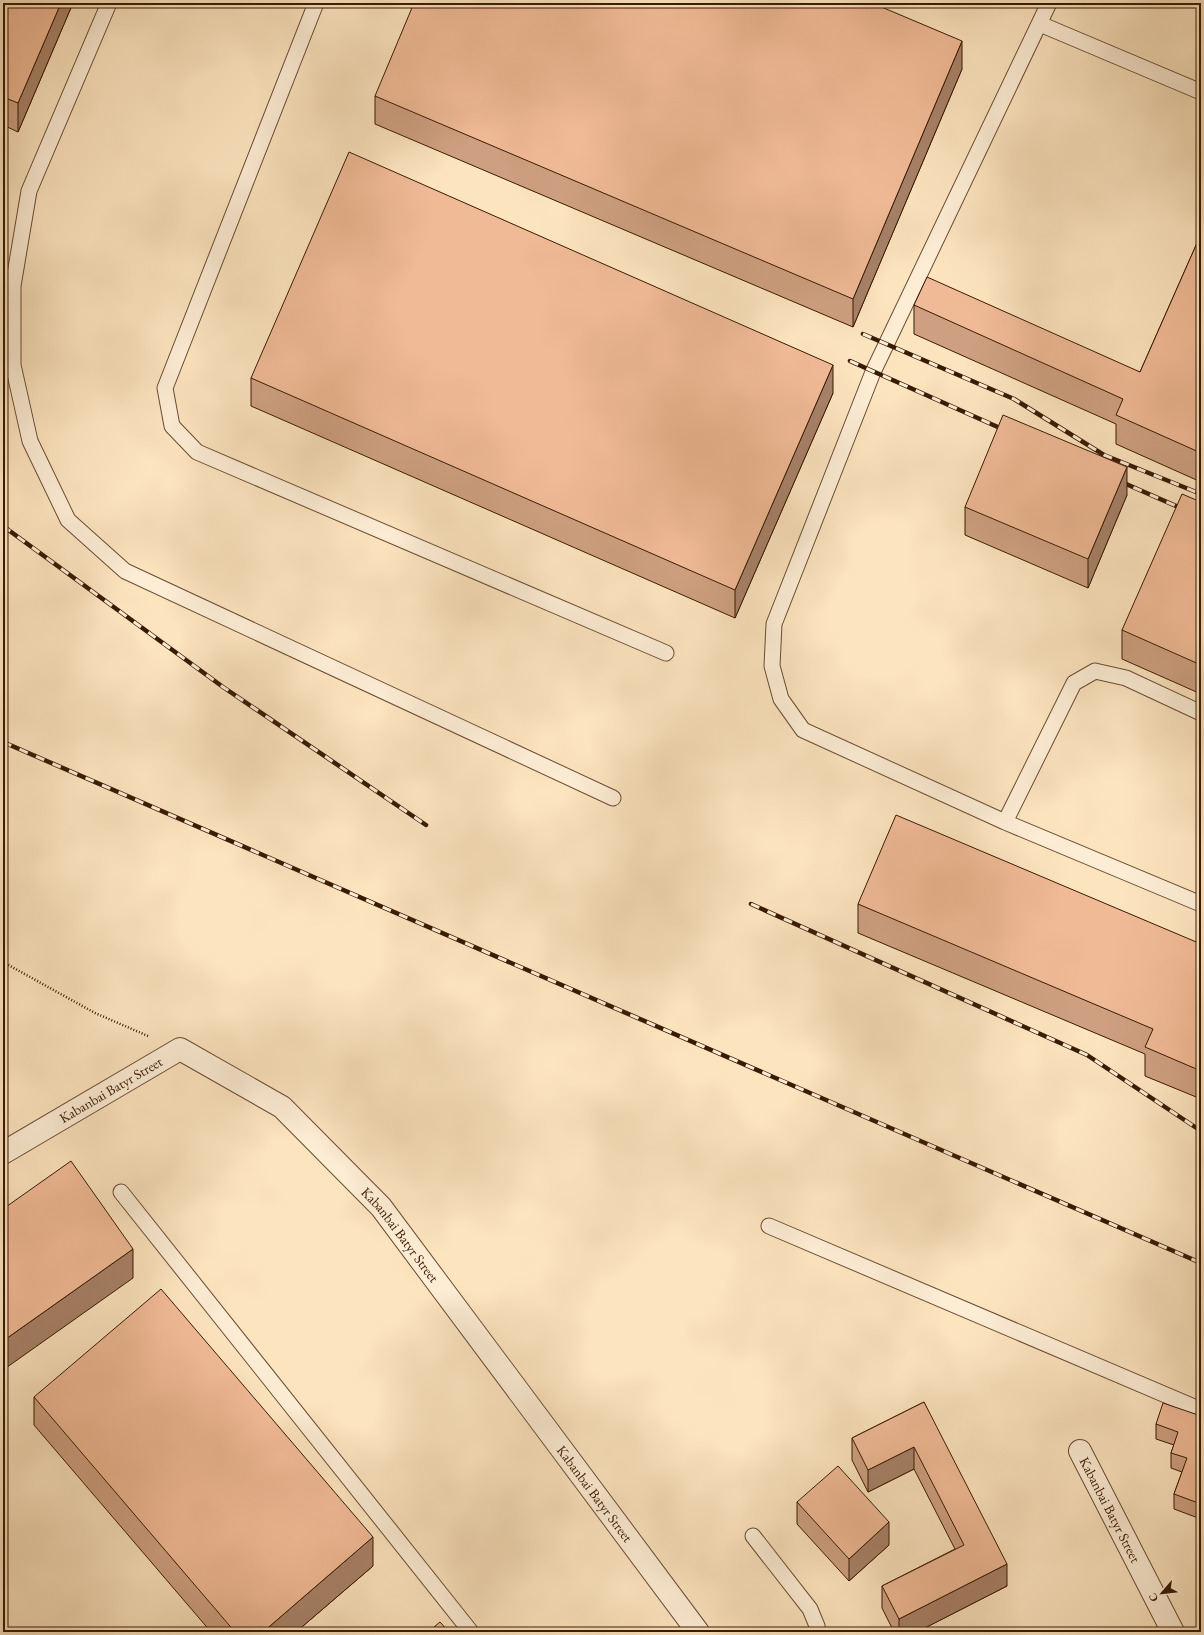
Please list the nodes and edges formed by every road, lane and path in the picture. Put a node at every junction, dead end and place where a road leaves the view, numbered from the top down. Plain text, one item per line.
1 (110, 3) edge
2 (316, 3) edge
3 (1049, 3) edge
4 (1040, 24) junction
5 (1201, 92) edge
6 (666, 653) dead end
7 (1201, 713) edge
8 (614, 798) dead end
9 (1005, 822) junction
10 (1201, 904) edge
11 (3, 962) edge
12 (180, 1049) junction
13 (3, 1153) edge
14 (121, 1192) dead end
15 (769, 1226) dead end
16 (1201, 1410) edge
17 (1080, 1451) dead end
18 (753, 1536) dead end
19 (471, 1632) edge
20 (698, 1632) edge
21 (818, 1632) edge
22 (1172, 1632) edge

1 - 8 lane
2 - 6 lane
3 - 4 lane
4 - 5 lane
4 - 9 lane
7 - 9 lane
9 - 10 lane
11 - 12 path
12 - 13 street, Kabanbai Batyr Street
12 - 20 street, Kabanbai Batyr Street
14 - 19 lane
15 - 16 lane
17 - 22 street, Kabanbai Batyr Street
18 - 21 lane

